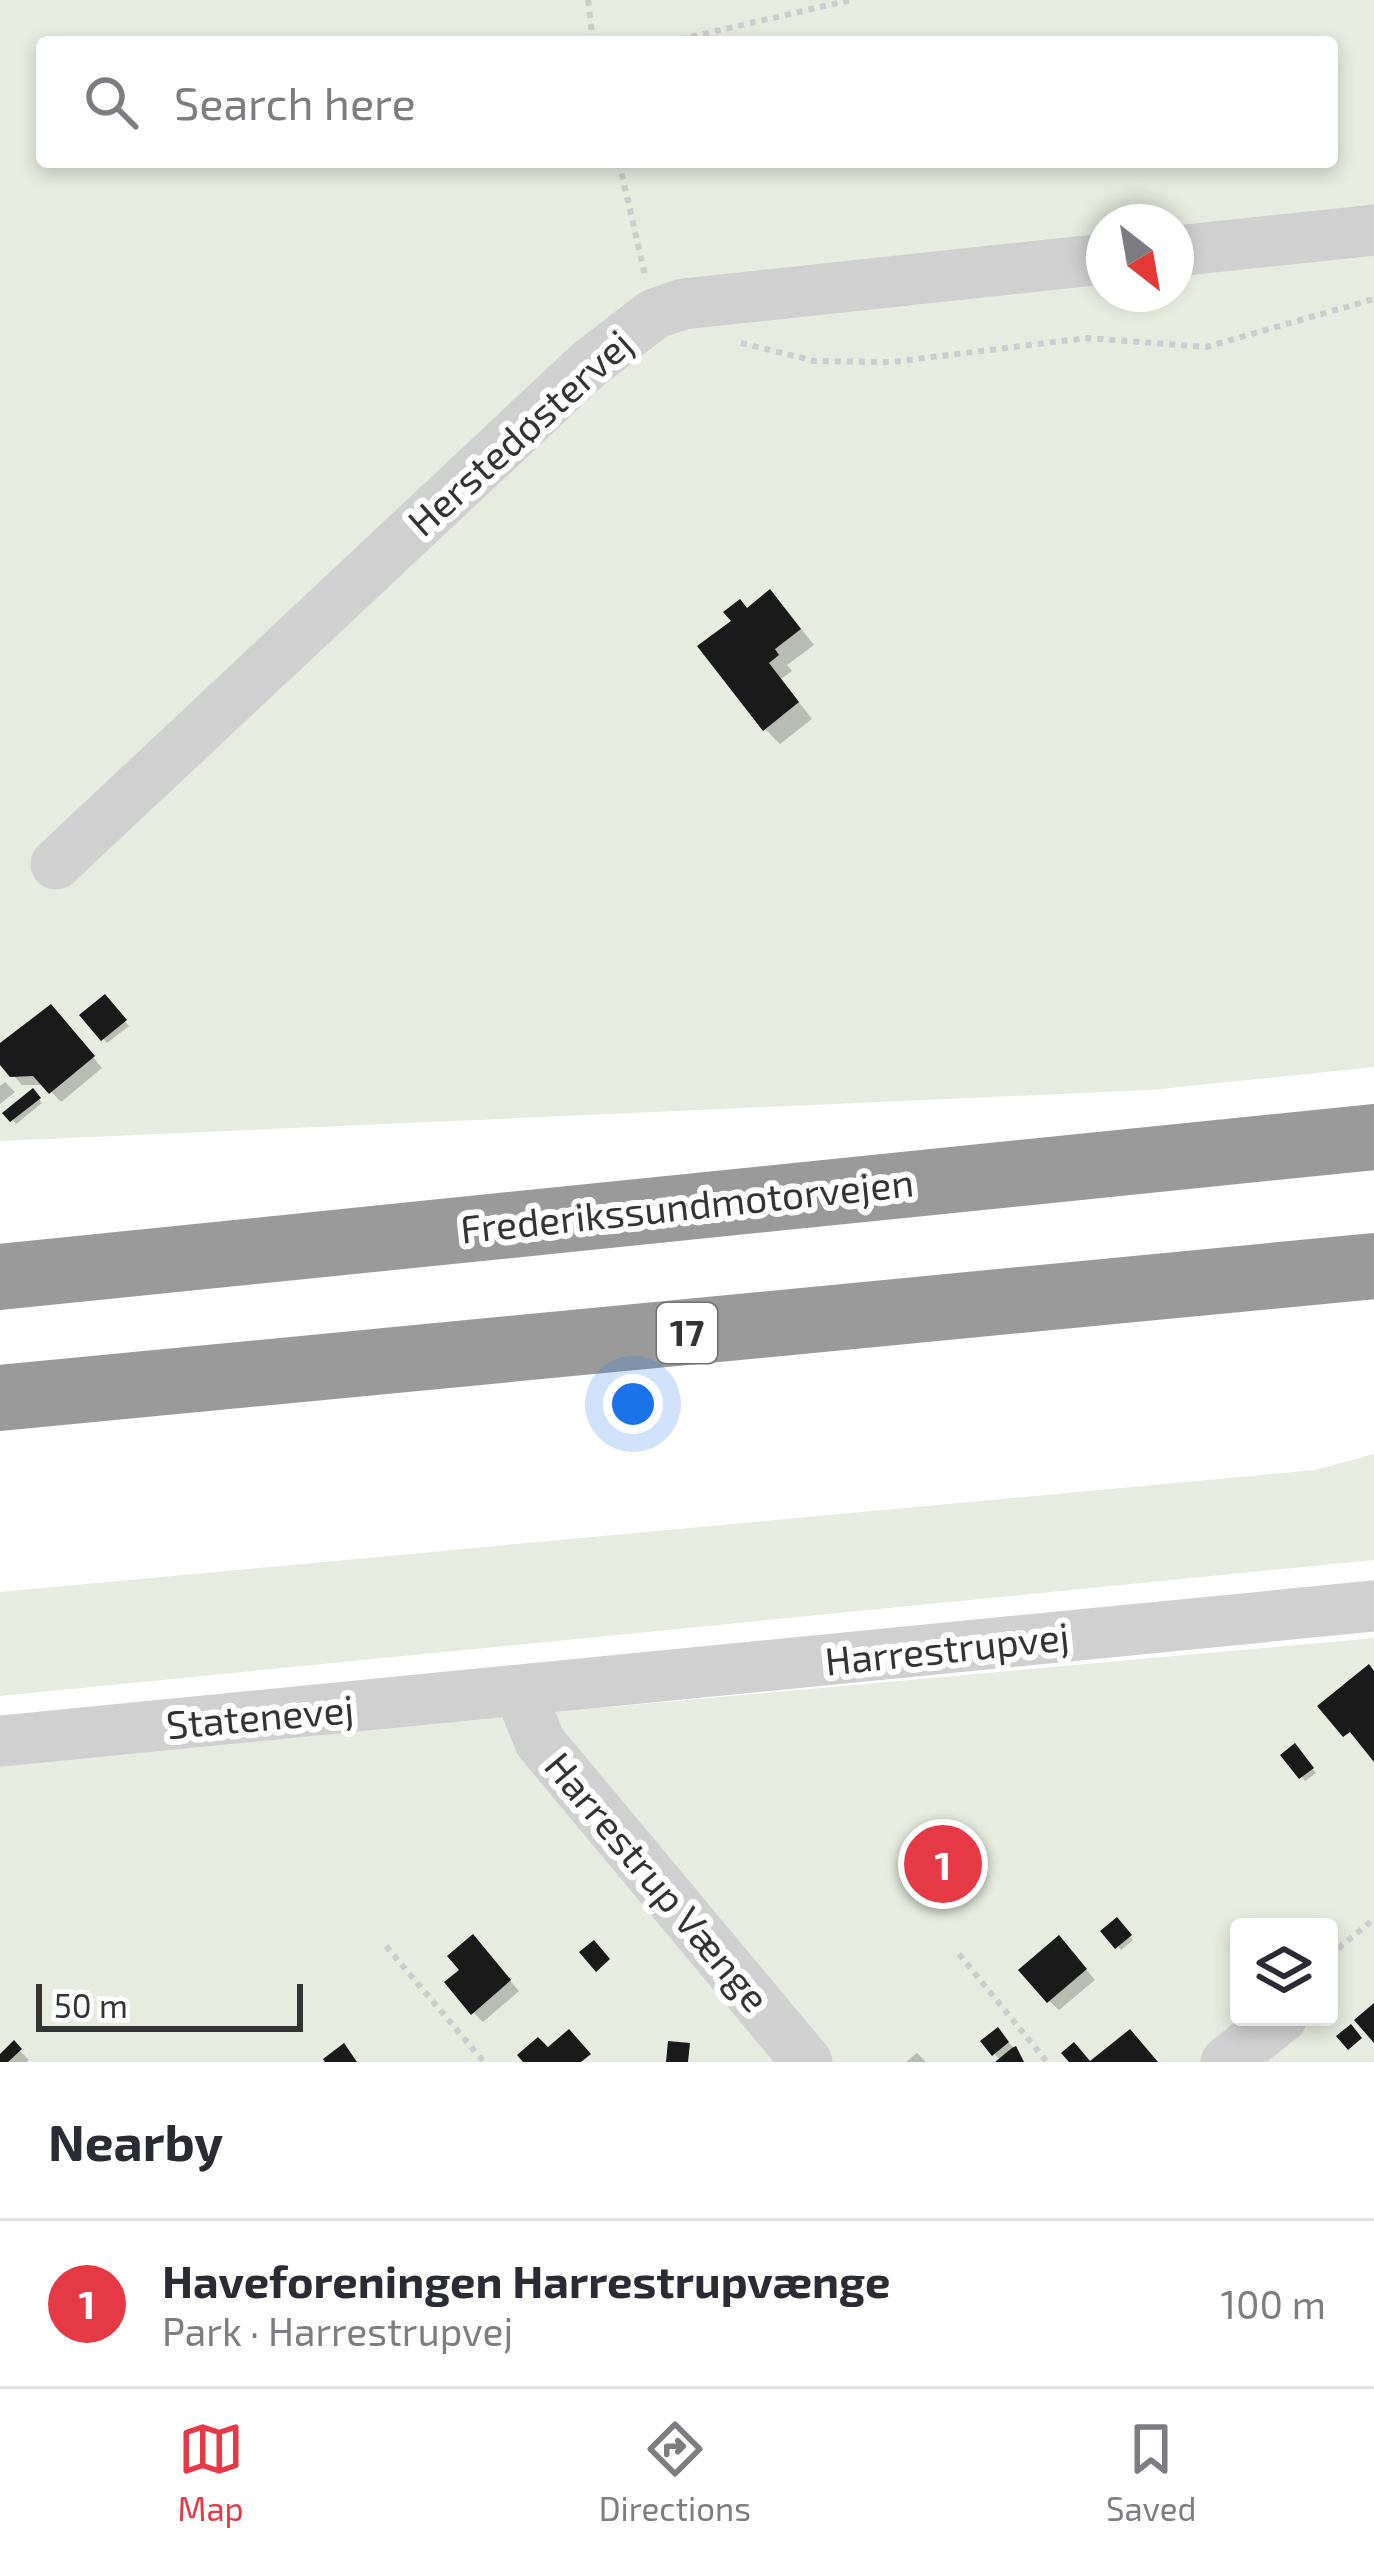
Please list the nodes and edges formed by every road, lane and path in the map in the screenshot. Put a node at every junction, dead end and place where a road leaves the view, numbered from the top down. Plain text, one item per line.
1 (588, 0) edge
2 (851, 0) edge
3 (592, 36) edge
4 (694, 36) edge
5 (621, 168) edge
6 (1374, 230) edge
7 (1194, 249) edge
8 (1086, 261) edge
9 (1374, 299) edge
10 (669, 309) junction
11 (56, 864) dead end
12 (1374, 1137) edge
13 (1374, 1266) edge
14 (0, 1277) edge
15 (0, 1398) edge
16 (1374, 1606) edge
17 (520, 1693) junction
18 (0, 1741) edge
19 (1374, 1919) edge
20 (386, 1946) dead end
21 (1338, 1949) edge
22 (959, 1954) dead end
23 (1271, 2026) edge
24 (484, 2062) edge
25 (807, 2062) edge
26 (1047, 2062) edge
27 (1226, 2062) edge

1 - 3 path
2 - 4 path
5 - 10 path
6 - 7 street
8 - 10 street
9 - 10 path
10 - 11 street, Herstedøstervej
12 - 14 highway, Frederikssundmotorvejen
13 - 15 highway, 17
16 - 17 street, Harrestrupvej
17 - 18 street, Statenevej
17 - 25 street, Harrestrup Vænge
19 - 21 path
20 - 24 path
22 - 26 path
23 - 27 street

